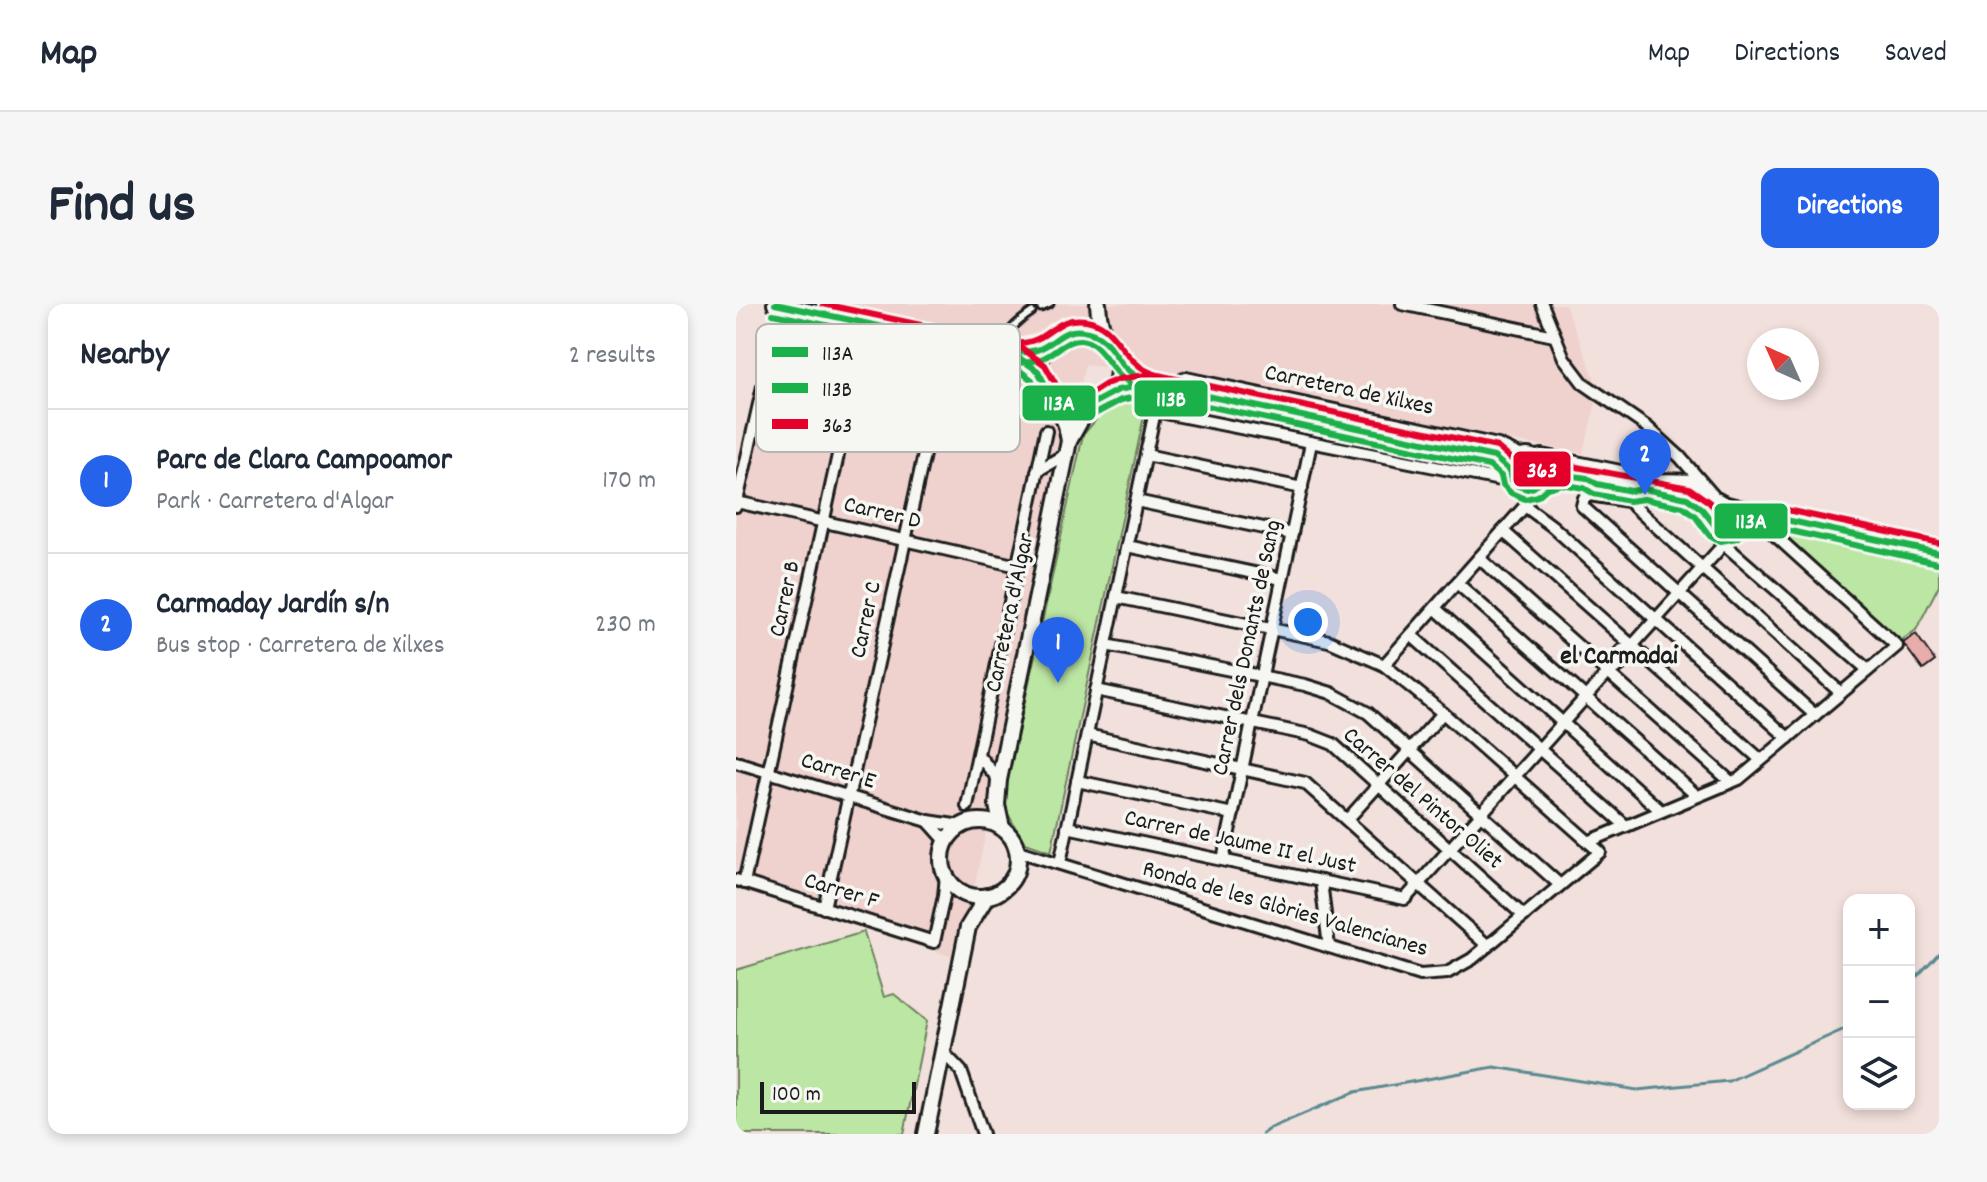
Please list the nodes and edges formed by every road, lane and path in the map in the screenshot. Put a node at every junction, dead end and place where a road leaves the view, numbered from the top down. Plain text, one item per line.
1 (1050, 304) edge
2 (1096, 304) edge
3 (1402, 304) edge
4 (1542, 304) edge
5 (1041, 308) dead end
6 (778, 309) edge
7 (1032, 312) dead end
8 (841, 324) edge
9 (1017, 324) edge
10 (1072, 330) junction
11 (1554, 336) junction
12 (1104, 339) junction
13 (1048, 345) junction
14 (1020, 355) edge
15 (1116, 357) junction
16 (1020, 363) edge
17 (1040, 374) junction
18 (1151, 384) junction
19 (1167, 388) junction
20 (1109, 393) junction
21 (1056, 401) junction
22 (1088, 407) junction
23 (756, 414) edge
24 (1046, 431) dead end
25 (1311, 443) junction
26 (1067, 447) junction
27 (839, 452) edge
28 (925, 452) edge
29 (1146, 455) junction
30 (1680, 457) junction
31 (1037, 471) junction
32 (1588, 471) junction
33 (1526, 472) junction
34 (1675, 480) junction
35 (1646, 483) junction
36 (1302, 488) junction
37 (1721, 500) junction
38 (1136, 501) junction
39 (737, 505) edge
40 (1525, 506) junction
41 (1764, 518) junction
42 (824, 521) junction
43 (1725, 529) junction
44 (1503, 531) junction
45 (1292, 534) junction
46 (905, 540) junction
47 (1127, 546) junction
48 (1939, 553) edge
49 (1479, 558) junction
50 (1018, 566) junction
51 (1702, 568) junction
52 (1282, 579) junction
53 (1457, 583) junction
54 (1679, 593) junction
55 (1116, 597) junction
56 (1435, 608) junction
57 (1656, 620) junction
58 (1272, 629) junction
59 (1411, 635) junction
60 (1106, 645) junction
61 (1632, 647) junction
62 (1384, 665) junction
63 (1868, 670) junction
64 (1609, 671) junction
65 (1262, 676) junction
66 (1096, 690) junction
67 (1841, 693) junction
68 (1586, 698) junction
69 (1443, 713) junction
70 (1815, 715) junction
71 (1252, 723) junction
72 (1563, 723) junction
73 (1087, 735) junction
74 (1788, 738) junction
75 (1539, 749) junction
76 (1410, 750) junction
77 (978, 755) junction
78 (1761, 760) junction
79 (736, 762) edge
80 (1243, 769) junction
81 (768, 772) junction
82 (1515, 777) junction
83 (1077, 781) junction
84 (1731, 782) junction
85 (998, 783) junction
86 (1378, 785) junction
87 (1697, 796) junction
88 (849, 797) junction
89 (967, 806) dead end
90 (1661, 811) junction
91 (1233, 814) junction
92 (1481, 814) junction
93 (1347, 820) junction
94 (928, 821) junction
95 (968, 824) junction
96 (1626, 826) junction
97 (1067, 827) junction
98 (1002, 828) junction
99 (946, 841) junction
100 (1588, 842) junction
101 (1450, 849) junction
102 (1018, 851) junction
103 (1223, 860) junction
104 (1060, 863) junction
105 (946, 876) junction
106 (740, 881) edge
107 (1321, 881) junction
108 (1419, 884) junction
109 (1560, 885) junction
110 (960, 892) junction
111 (987, 896) junction
112 (824, 908) junction
113 (1524, 916) junction
114 (968, 927) junction
115 (1488, 946) junction
116 (1329, 947) junction
117 (943, 1052) junction
118 (926, 1134) edge
119 (983, 1134) edge

1 - 5 lane
2 - 10 main road
2 - 12 main road
3 - 11 street
4 - 11 street
6 - 8 main road
7 - 9 lane
10 - 12 main road
10 - 13 main road
11 - 30 street
12 - 15 main road
13 - 14 main road
13 - 17 main road
15 - 18 main road, Carretera de Xilxes
15 - 20 main road
16 - 17 main road
17 - 21 main road
18 - 19 main road, Carretera de Xilxes
18 - 20 main road, Carretera de Xilxes
19 - 33 main road, Carretera de Xilxes
19 - 33 street, Carretera de Xilxes
20 - 22 main road
21 - 22 main road
21 - 26 main road, Carretera d'Algar
22 - 26 main road, Carretera d'Algar
23 - 39 street
24 - 31 street, Carretera d'Algar
25 - 29 street, Carretera de Xilxes
25 - 33 street, Carretera de Xilxes
25 - 36 street, Carrer dels Donants de Sang
26 - 31 street
26 - 85 main road, Carretera d'Algar
27 - 42 street, Carrer B
28 - 46 street, Carrer C
29 - 36 street
29 - 38 street
30 - 34 street
30 - 37 street
31 - 50 street, Carretera d'Algar
32 - 33 main road, Carretera de Xilxes
32 - 33 street, Carretera de Xilxes
32 - 35 main road, Carretera de Xilxes
33 - 37 main road, Carretera de Xilxes
33 - 40 street
34 - 35 street, Carretera de Xilxes
34 - 37 street, Carretera de Xilxes
35 - 43 main road, Carretera de Xilxes
36 - 45 street, Carrer dels Donants de Sang
37 - 41 main road, Carretera de Xilxes
37 - 43 main road
37 - 43 main road
38 - 45 street
38 - 47 street
39 - 42 street, Carrer D
40 - 44 street
40 - 57 street
41 - 43 main road
41 - 48 main road, Carretera de Xilxes
41 - 63 street
42 - 46 street, Carrer D
42 - 81 street, Carrer B
43 - 51 street
43 - 63 street
44 - 49 street
44 - 61 street
45 - 52 street, Carrer dels Donants de Sang
46 - 50 street, Carrer D
46 - 88 street, Carrer C
47 - 52 street
47 - 55 street
49 - 53 street
49 - 64 street
50 - 77 street, Carretera d'Algar
51 - 54 street
51 - 54 street
51 - 67 street
52 - 58 street, Carrer dels Donants de Sang
53 - 56 street
53 - 68 street
54 - 57 street
54 - 70 street
55 - 58 street
55 - 60 street
56 - 59 street
56 - 72 street
57 - 61 street
57 - 74 street
58 - 62 street
58 - 65 street, Carrer dels Donants de Sang
59 - 62 street
59 - 75 street
60 - 65 street
60 - 66 street
61 - 64 street
61 - 78 street
62 - 69 street
63 - 67 street
64 - 68 street
64 - 84 street
65 - 71 street, Carrer dels Donants de Sang
65 - 76 street
66 - 71 street, Carrer del Pintor Oliet
66 - 73 street
67 - 70 street
68 - 72 street
68 - 87 street
69 - 76 street
69 - 82 street
70 - 74 street
71 - 80 street, Carrer dels Donants de Sang
71 - 86 street, Carrer del Pintor Oliet
72 - 75 street
72 - 90 street
73 - 80 street
73 - 83 street
74 - 78 street
75 - 82 street
75 - 96 street
76 - 86 street
76 - 92 street
77 - 85 street
77 - 89 street, Carretera d'Algar
78 - 84 street
79 - 81 street, Carrer E
80 - 91 street, Carrer dels Donants de Sang
80 - 93 street
81 - 88 street, Carrer E
81 - 106 street, Carrer B
82 - 92 street
82 - 100 street
83 - 91 street
83 - 97 street
84 - 87 street
85 - 95 main road, Carretera d'Algar
85 - 98 main road, Carretera d'Algar
86 - 93 street
86 - 101 street, Carrer del Pintor Oliet
87 - 90 street
88 - 94 street, Carrer E
88 - 112 street, Carrer C
90 - 96 street
91 - 103 street, Carrer dels Donants de Sang
92 - 101 street
92 - 109 street
93 - 108 street
94 - 95 street, Carrer E
94 - 99 street
95 - 98 main road
95 - 99 main road
96 - 100 street
97 - 103 street, Carrer de Jaume II el Just
97 - 104 street
98 - 102 main road
99 - 105 main road
100 - 109 street, Ronda de les Glòries Valencianes
101 - 108 street
101 - 113 street, Carrer del Pintor Oliet
102 - 104 street, Ronda de les Glòries Valencianes
102 - 111 main road
103 - 107 street, Carrer de Jaume II el Just
104 - 116 street, Ronda de les Glòries Valencianes
105 - 110 main road
105 - 112 street, Carrer F
106 - 112 street, Carrer F
107 - 108 street, Carrer de Jaume II el Just
107 - 116 street
108 - 115 street
109 - 113 street, Ronda de les Glòries Valencianes
110 - 111 main road
110 - 114 main road
111 - 114 main road
113 - 115 street, Ronda de les Glòries Valencianes
114 - 117 main road
115 - 116 street, Ronda de les Glòries Valencianes
117 - 118 main road
117 - 119 street

